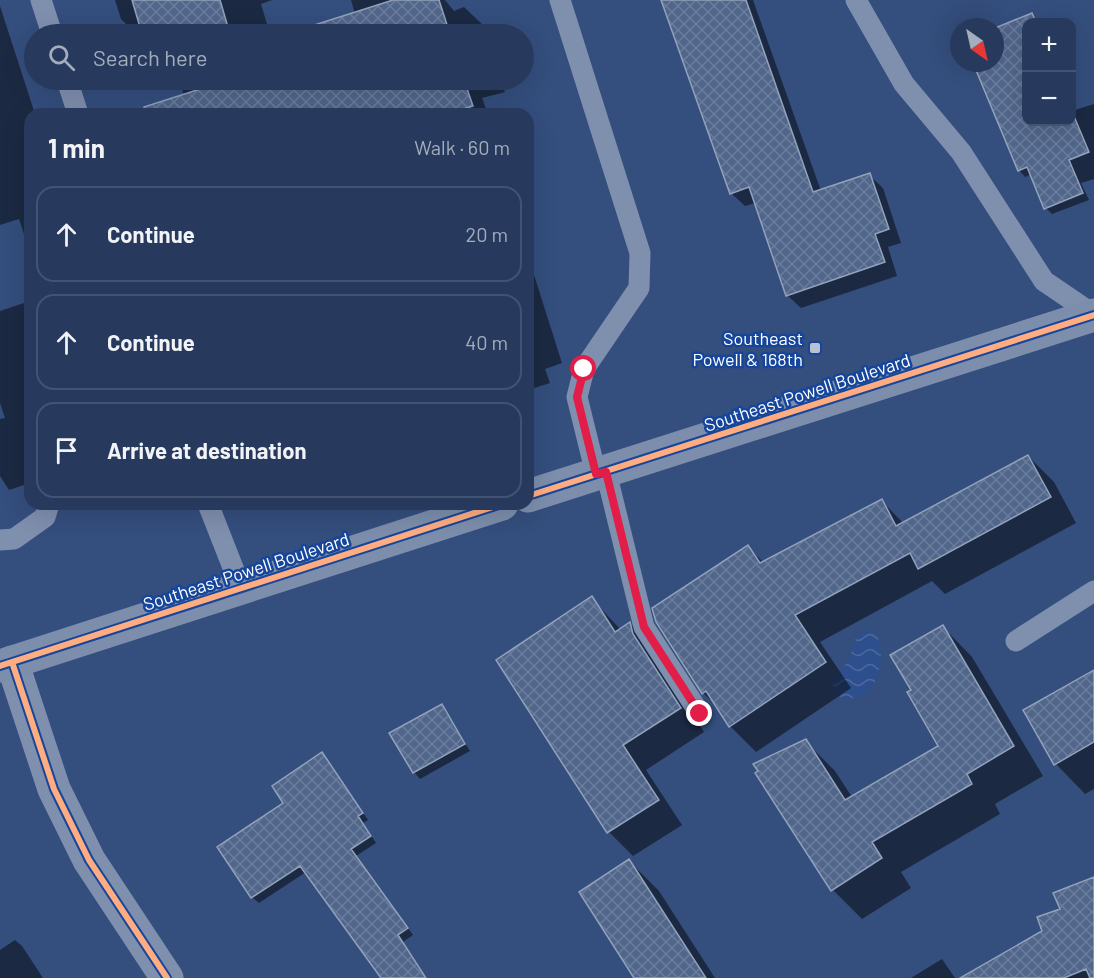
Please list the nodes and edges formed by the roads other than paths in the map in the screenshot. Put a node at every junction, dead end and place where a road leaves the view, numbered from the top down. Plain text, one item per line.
1 (41, 0) edge
2 (561, 0) edge
3 (856, 0) edge
4 (49, 24) edge
5 (70, 90) edge
6 (76, 108) edge
7 (1094, 315) edge
8 (601, 473) junction
9 (534, 494) edge
10 (47, 510) edge
11 (210, 510) edge
12 (483, 510) edge
13 (0, 540) edge
14 (241, 588) junction
15 (1094, 591) edge
16 (1016, 641) dead end
17 (6, 664) edge
18 (700, 714) dead end
19 (167, 978) edge

1 - 4 lane
2 - 8 lane
3 - 7 lane
5 - 6 lane
7 - 8 main road, Southeast Powell Boulevard
8 - 9 main road, Southeast Powell Boulevard
8 - 18 lane
10 - 13 lane
11 - 14 lane
12 - 14 main road, Southeast Powell Boulevard
14 - 17 main road, Southeast Powell Boulevard
15 - 16 lane
17 - 19 street

